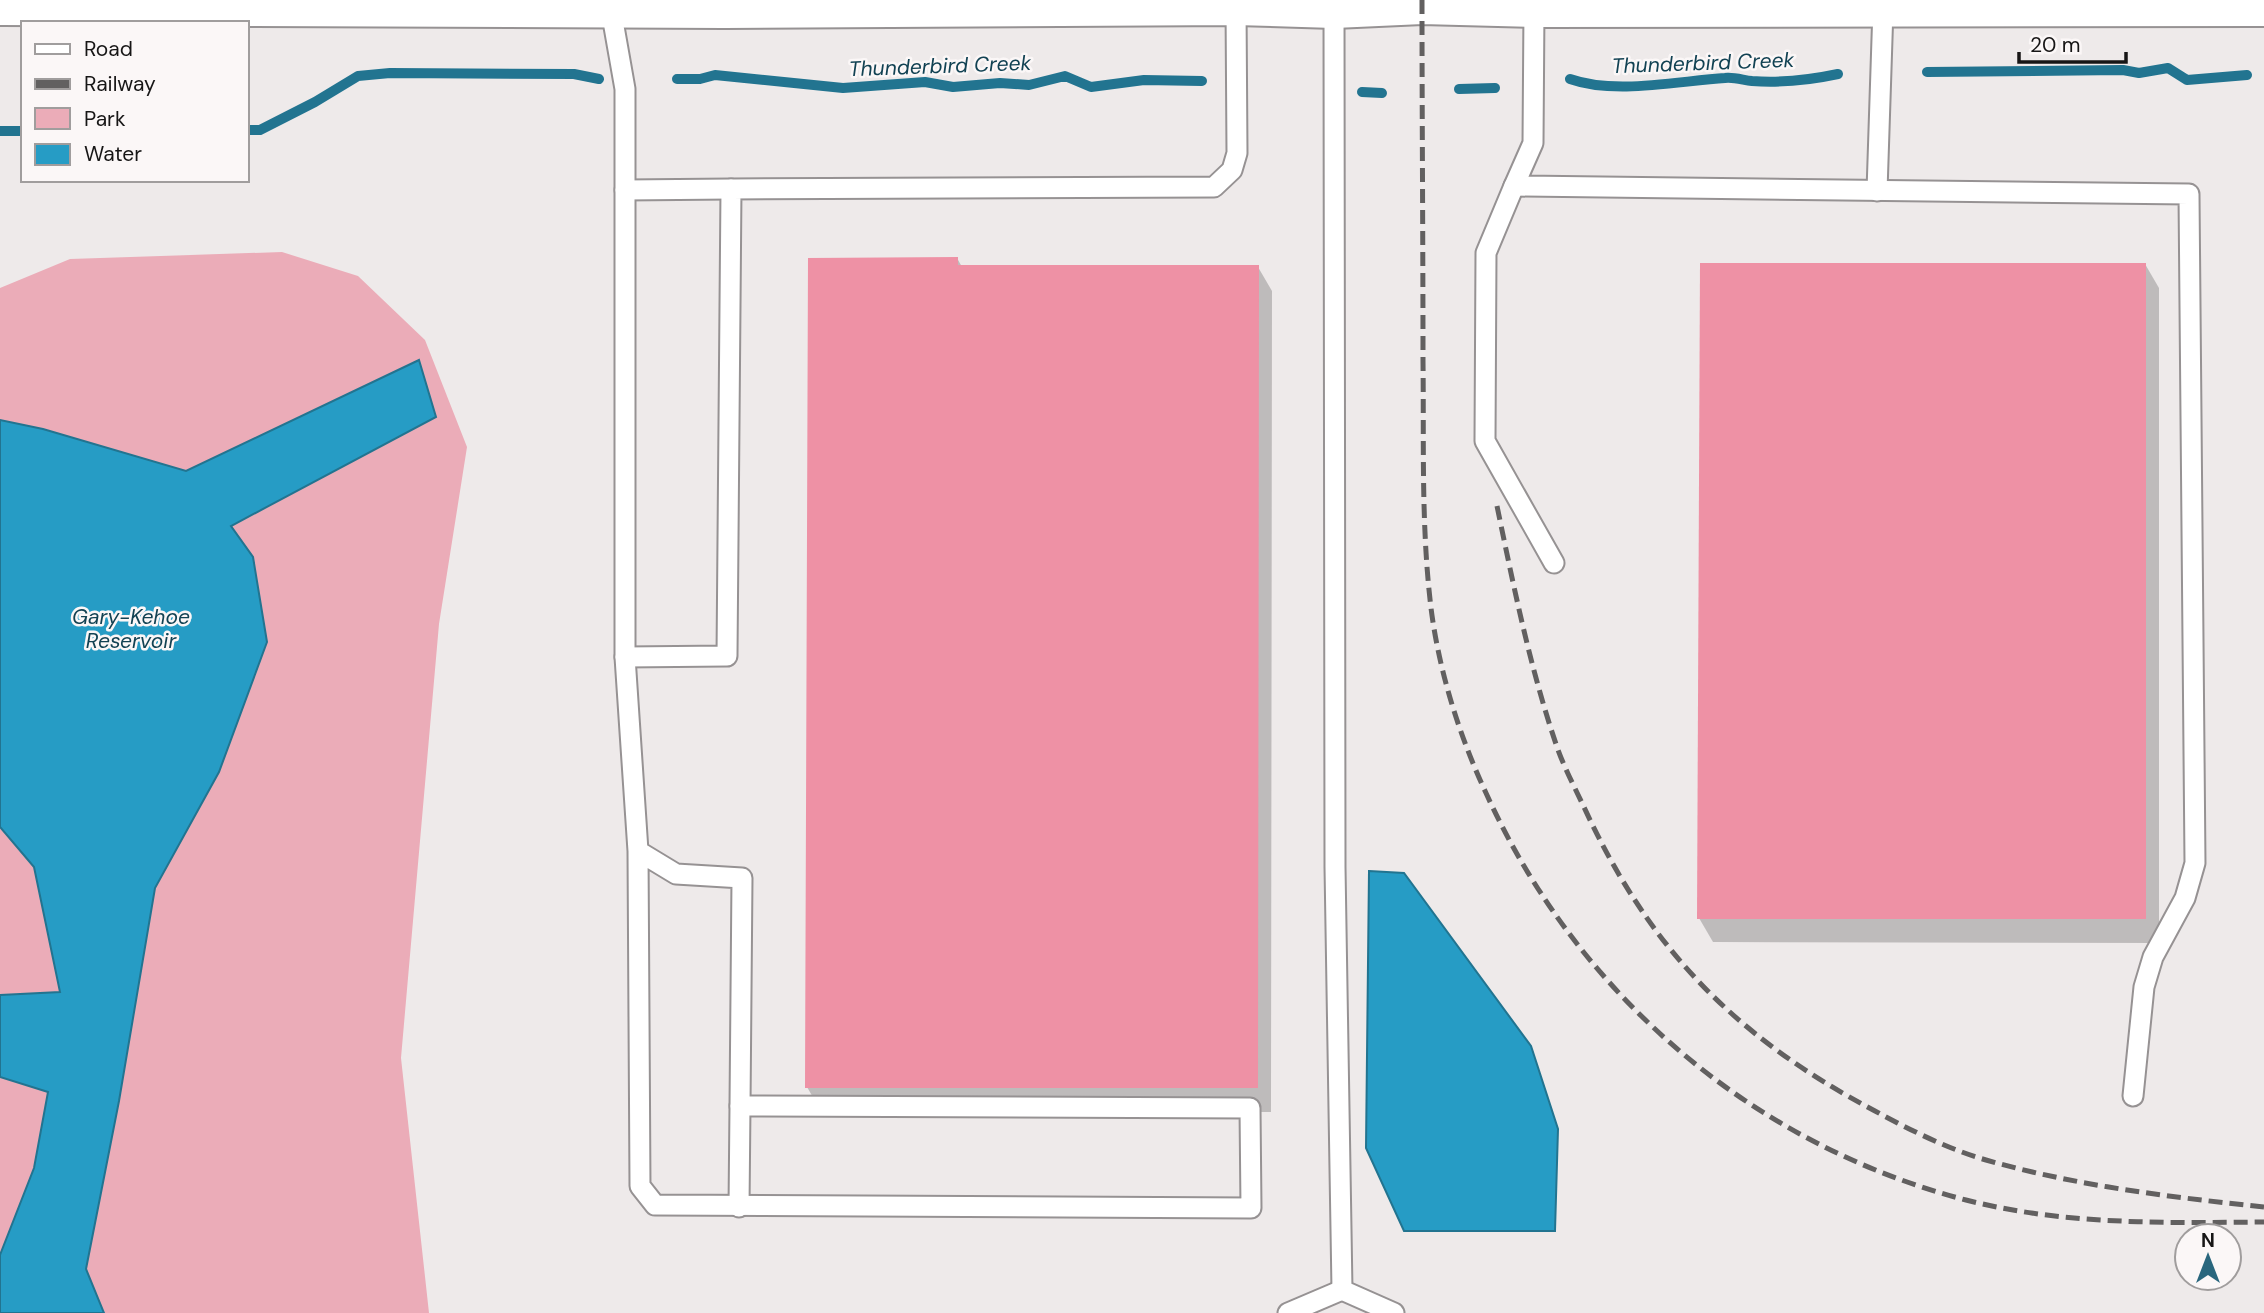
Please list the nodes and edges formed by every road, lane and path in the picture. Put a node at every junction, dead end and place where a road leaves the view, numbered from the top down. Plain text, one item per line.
1 (257, 3) edge
2 (1094, 3) edge
3 (610, 4) edge
4 (725, 4) edge
5 (963, 4) edge
6 (1602, 4) edge
7 (0, 6) edge
8 (1236, 6) junction
9 (1323, 6) edge
10 (2264, 7) edge
11 (1534, 8) junction
12 (1883, 8) junction
13 (1514, 186) junction
14 (731, 189) junction
15 (625, 190) junction
16 (1877, 191) junction
17 (1554, 563) dead end
18 (625, 657) junction
19 (638, 850) junction
20 (2133, 1096) dead end
21 (740, 1106) junction
22 (739, 1207) junction
23 (1342, 1290) junction
24 (1288, 1313) edge
25 (1394, 1313) edge

1 - 3 street
1 - 7 street
2 - 5 street
2 - 8 street
3 - 4 street
3 - 15 lane
4 - 5 street
6 - 11 street
6 - 12 street
8 - 9 street
8 - 14 lane
9 - 11 street
9 - 23 lane
10 - 12 street
11 - 13 lane
12 - 16 lane
13 - 16 lane
13 - 17 lane
14 - 15 lane
14 - 18 lane
15 - 18 lane
16 - 20 lane
18 - 19 lane
19 - 21 lane
19 - 22 lane
21 - 22 lane
21 - 22 lane
23 - 24 lane
23 - 25 lane

